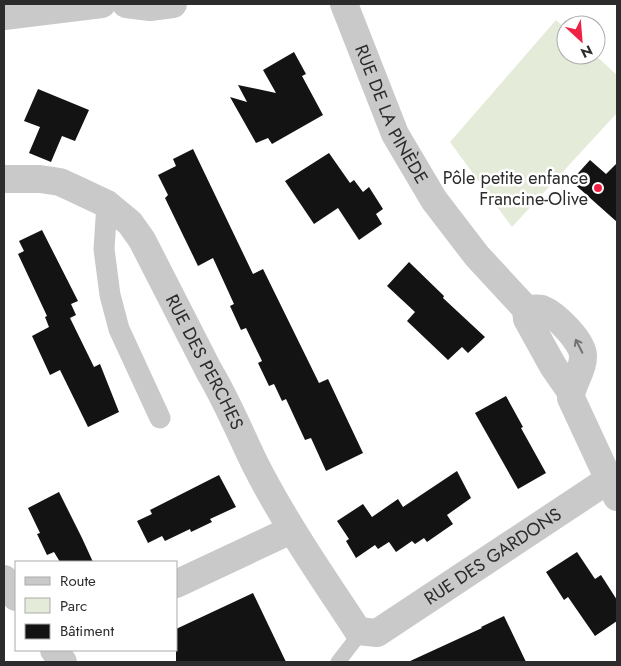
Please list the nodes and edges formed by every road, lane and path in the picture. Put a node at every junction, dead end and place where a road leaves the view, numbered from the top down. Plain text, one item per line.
1 (102, 4) edge
2 (126, 4) edge
3 (173, 4) edge
4 (344, 4) edge
5 (4, 16) edge
6 (4, 179) edge
7 (107, 204) junction
8 (160, 418) dead end
9 (613, 488) edge
10 (291, 530) junction
11 (4, 579) edge
12 (178, 583) edge
13 (15, 596) edge
14 (370, 632) junction
15 (55, 651) edge
16 (63, 662) edge
17 (338, 662) edge

1 - 5 street
2 - 3 street
4 - 9 street, RUE DE LA PINÈDE
6 - 7 street, RUE DES PERCHES
7 - 8 street
7 - 10 street, RUE DES PERCHES
9 - 14 street, RUE DES GARDONS
10 - 12 street
10 - 14 street, RUE DES PERCHES
11 - 13 street
14 - 17 lane
15 - 16 street

